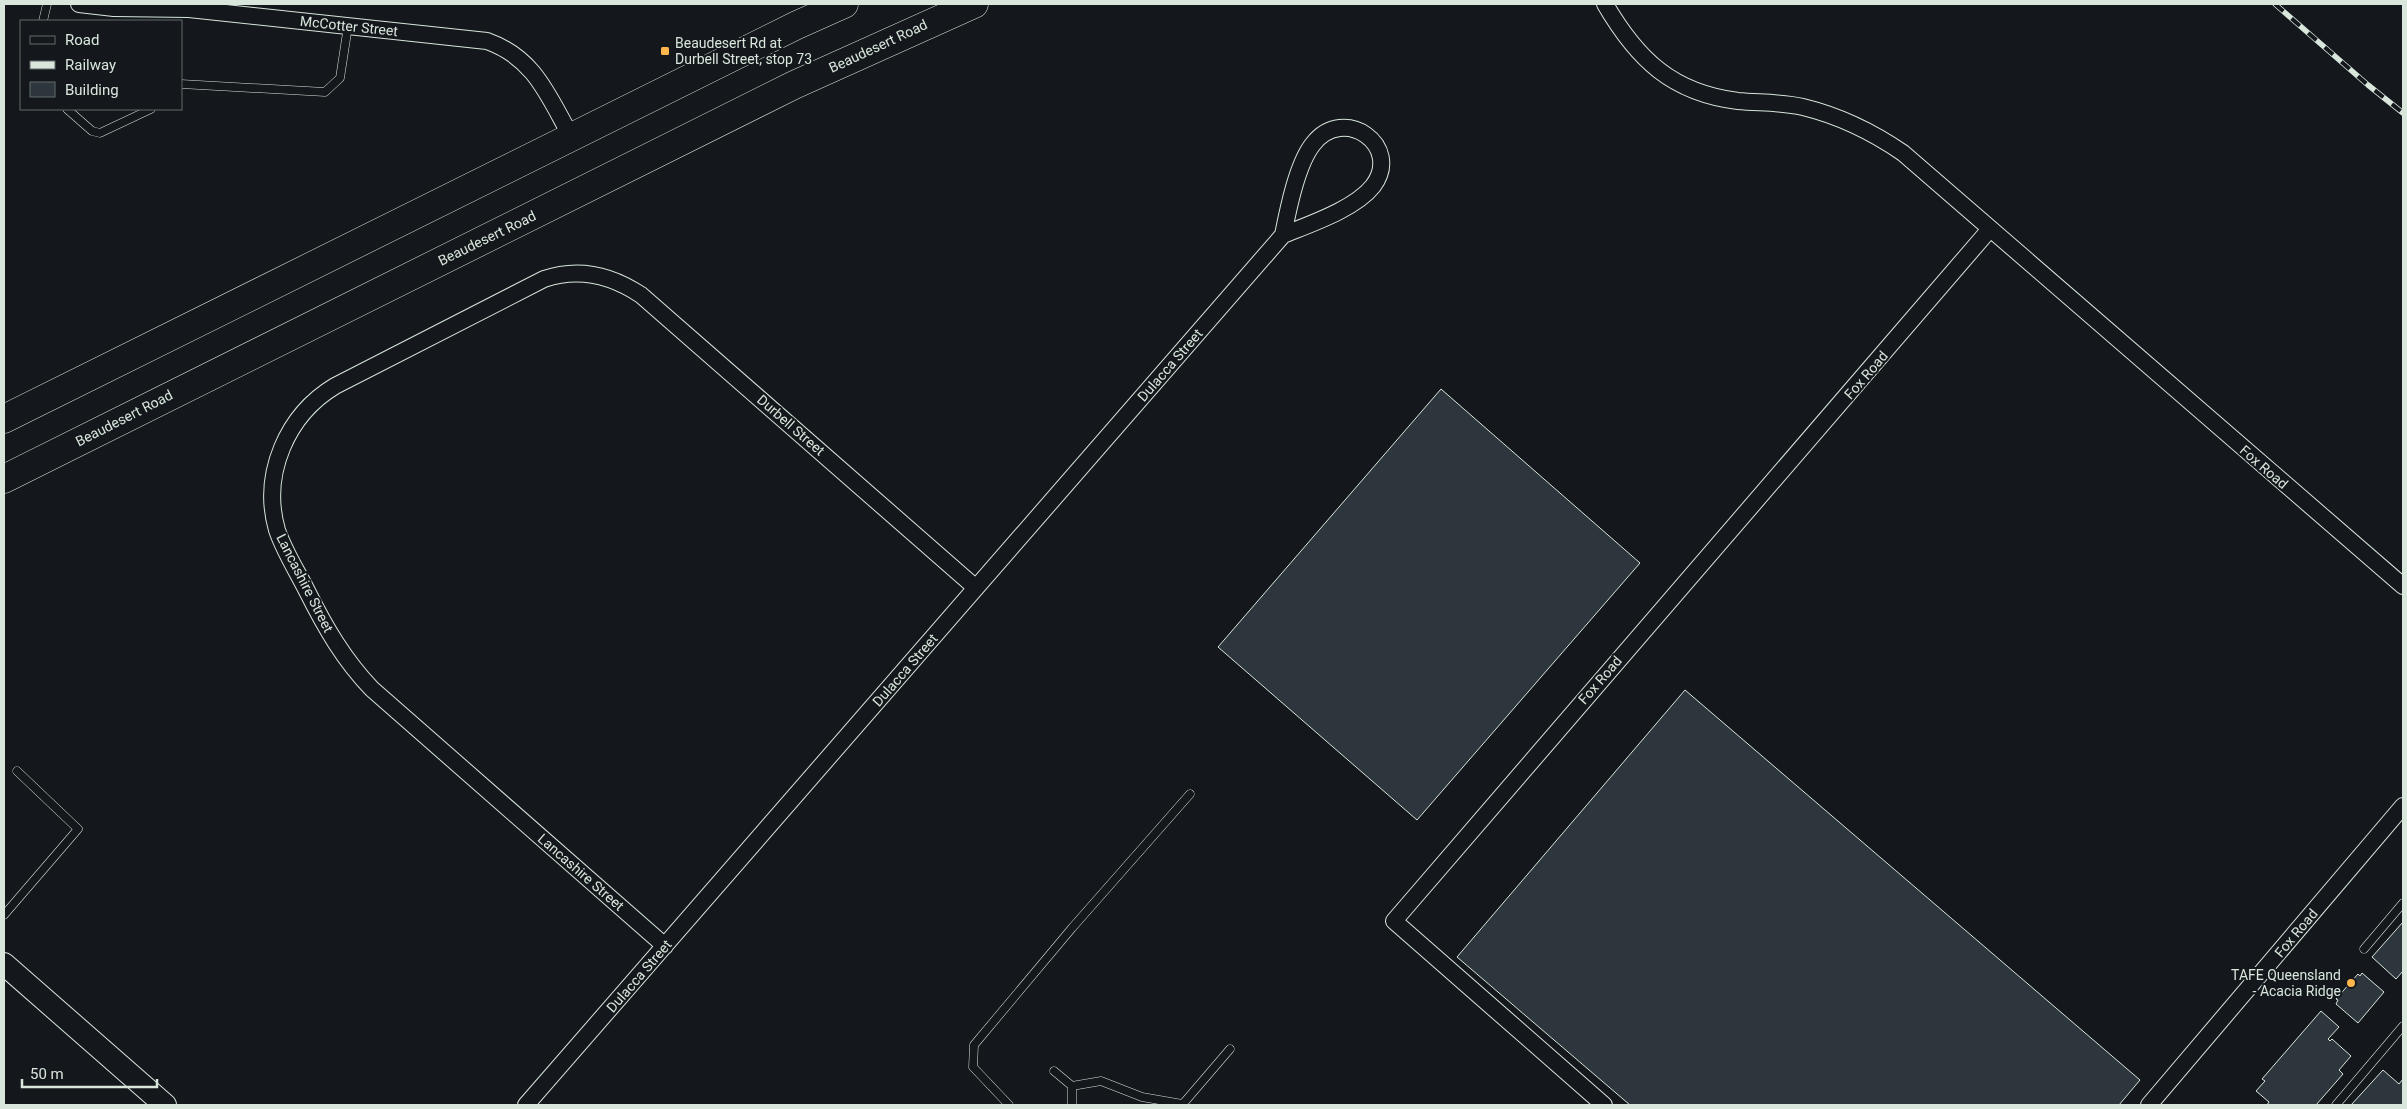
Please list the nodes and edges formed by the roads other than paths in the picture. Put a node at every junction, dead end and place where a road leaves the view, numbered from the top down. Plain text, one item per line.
1 (47, 4) edge
2 (79, 4) edge
3 (844, 4) edge
4 (974, 4) edge
5 (1605, 4) edge
6 (44, 20) edge
7 (348, 26) junction
8 (182, 84) edge
9 (68, 110) edge
10 (149, 110) edge
11 (572, 138) junction
12 (1990, 229) junction
13 (1283, 235) junction
14 (598, 275) joint
15 (4, 419) edge
16 (4, 478) edge
17 (2403, 586) edge
18 (976, 588) junction
19 (17, 771) dead end
20 (1190, 794) dead end
21 (2403, 806) edge
22 (2403, 903) edge
23 (4, 915) edge
24 (665, 946) junction
25 (2364, 949) dead end
26 (4, 964) edge
27 (2403, 1026) edge
28 (1230, 1049) dead end
29 (1054, 1071) dead end
30 (1072, 1086) junction
31 (165, 1105) edge
32 (526, 1105) edge
33 (1008, 1105) edge
34 (1072, 1105) edge
35 (1182, 1105) edge
36 (1604, 1105) edge
37 (2149, 1105) edge
38 (2336, 1105) edge

1 - 6 lane
2 - 7 street, McCotter Street
3 - 11 highway
4 - 16 highway, Beaudesert Road
5 - 12 street, Fox Road
7 - 8 lane
7 - 11 street, McCotter Street
9 - 10 lane
11 - 15 highway
12 - 17 street, Fox Road
12 - 36 street, Fox Road
13 - 13 street, Dulacca Street
13 - 18 street, Dulacca Street
14 - 18 street, Durbell Street
14 - 24 street, Lancashire Street
18 - 24 street, Dulacca Street
19 - 23 lane
20 - 33 lane
21 - 37 street, Fox Road
22 - 25 lane
24 - 32 street, Dulacca Street
26 - 31 main road
27 - 38 lane
28 - 35 lane
29 - 30 lane
30 - 34 lane
30 - 35 lane

